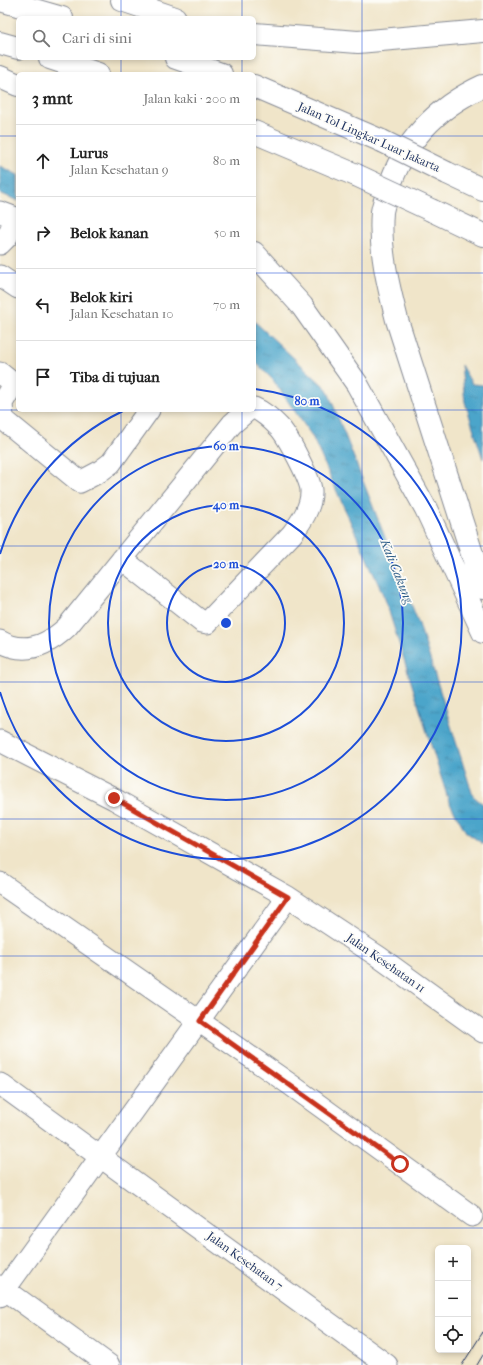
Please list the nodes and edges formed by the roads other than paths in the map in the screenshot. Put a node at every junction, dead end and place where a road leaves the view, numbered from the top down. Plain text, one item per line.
1 (0, 0) edge
2 (122, 0) edge
3 (55, 16) edge
4 (170, 16) edge
5 (483, 31) edge
6 (256, 34) edge
7 (0, 43) edge
8 (16, 47) edge
9 (56, 60) edge
10 (182, 60) edge
11 (92, 72) edge
12 (215, 72) edge
13 (0, 77) edge
14 (16, 84) edge
15 (483, 86) edge
16 (256, 87) edge
17 (256, 133) edge
18 (483, 190) edge
19 (0, 212) edge
20 (483, 235) edge
21 (0, 244) edge
22 (256, 255) edge
23 (0, 276) edge
24 (16, 287) edge
25 (0, 373) edge
26 (2, 409) edge
27 (256, 409) edge
28 (148, 412) edge
29 (246, 412) edge
30 (122, 559) junction
31 (483, 588) edge
32 (483, 632) edge
33 (0, 641) edge
34 (0, 740) edge
35 (0, 883) edge
36 (288, 897) junction
37 (200, 1021) junction
38 (483, 1032) edge
39 (0, 1084) edge
40 (102, 1157) junction
41 (472, 1216) dead end
42 (2, 1290) edge
43 (109, 1365) edge
44 (387, 1365) edge

1 - 3 highway
2 - 4 highway
5 - 6 highway
7 - 8 highway
9 - 11 highway
10 - 12 highway
13 - 14 highway
15 - 31 highway
16 - 18 highway, Jalan Tol Lingkar Luar Jakarta, bridge
17 - 20 highway, bridge
19 - 21 street
22 - 32 highway
23 - 24 street
25 - 26 street
26 - 28 street
27 - 30 street
29 - 30 street
30 - 33 street
34 - 36 street, Jalan Kesehatan 11
35 - 37 street
36 - 37 street
36 - 38 street, Jalan Kesehatan 11
37 - 40 street
37 - 41 street
39 - 40 street, Jalan Kesehatan 7
40 - 42 street
40 - 44 street, Jalan Kesehatan 7
42 - 43 street

